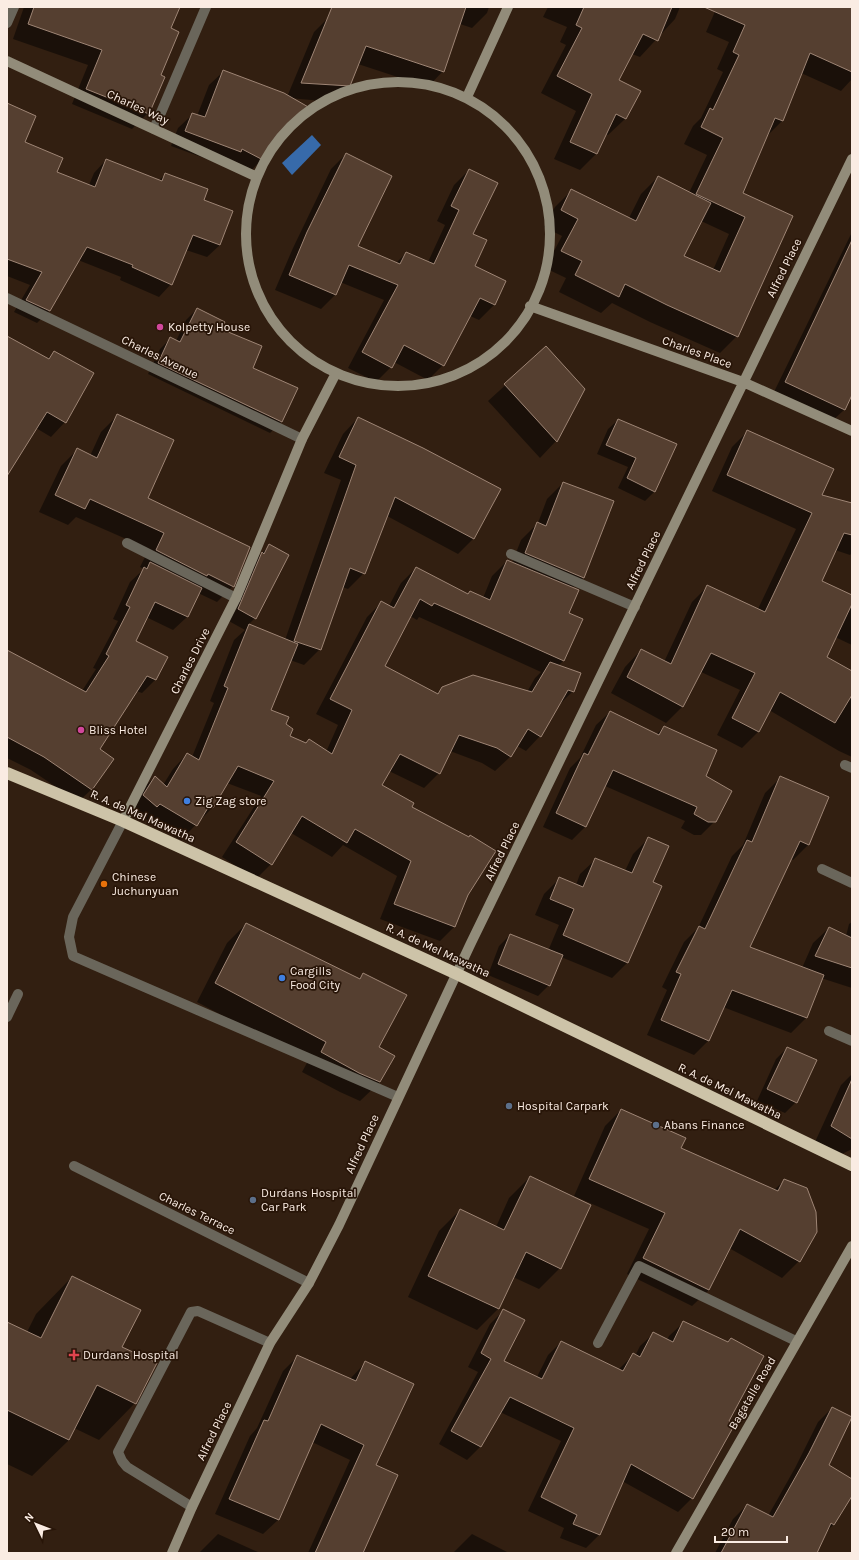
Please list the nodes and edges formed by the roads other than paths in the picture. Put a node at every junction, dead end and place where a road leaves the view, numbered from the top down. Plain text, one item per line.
1 (14, 7) edge
2 (206, 7) edge
3 (508, 7) edge
4 (7, 23) edge
5 (7, 61) edge
6 (467, 97) junction
7 (154, 129) junction
8 (852, 159) edge
9 (257, 177) junction
10 (7, 298) edge
11 (530, 306) junction
12 (335, 375) junction
13 (743, 382) junction
14 (852, 431) edge
15 (302, 439) junction
16 (127, 543) dead end
17 (511, 554) dead end
18 (236, 598) junction
19 (635, 607) junction
20 (7, 773) edge
21 (123, 822) junction
22 (822, 869) dead end
23 (852, 883) edge
24 (456, 974) junction
25 (18, 994) dead end
26 (7, 1017) edge
27 (830, 1031) dead end
28 (852, 1040) edge
29 (398, 1097) junction
30 (851, 1164) edge
31 (74, 1166) dead end
32 (852, 1246) edge
33 (309, 1283) junction
34 (796, 1341) junction
35 (270, 1343) junction
36 (598, 1343) dead end
37 (192, 1507) junction
38 (172, 1553) edge
39 (676, 1553) edge

1 - 4 street
2 - 7 street
3 - 6 street
5 - 7 street, Charles Way
6 - 9 street
6 - 11 street
7 - 9 street, Charles Way
8 - 13 street, Alfred Place
9 - 12 street
10 - 15 street, Charles Avenue
11 - 12 street
11 - 13 street, Charles Place
12 - 15 street, Charles Drive
13 - 14 street, Charles Place
13 - 19 street, Alfred Place
15 - 18 street, Charles Drive
16 - 18 street
17 - 19 street
18 - 21 street, Charles Drive
19 - 24 street, Alfred Place
20 - 21 highway, R. A. de Mel Mawatha
21 - 24 highway, R. A. de Mel Mawatha
21 - 29 street, Charles Drive
22 - 23 street
24 - 29 street, Alfred Place
24 - 30 highway, R. A. de Mel Mawatha
25 - 26 street
27 - 28 street
29 - 33 street, Alfred Place
31 - 33 street, Charles Terrace
32 - 34 street, Bagatalle Road
33 - 35 street, Alfred Place
34 - 36 street
34 - 39 street, Bagatalle Road
35 - 37 street, Alfred Place
35 - 37 street
37 - 38 street, Alfred Place

